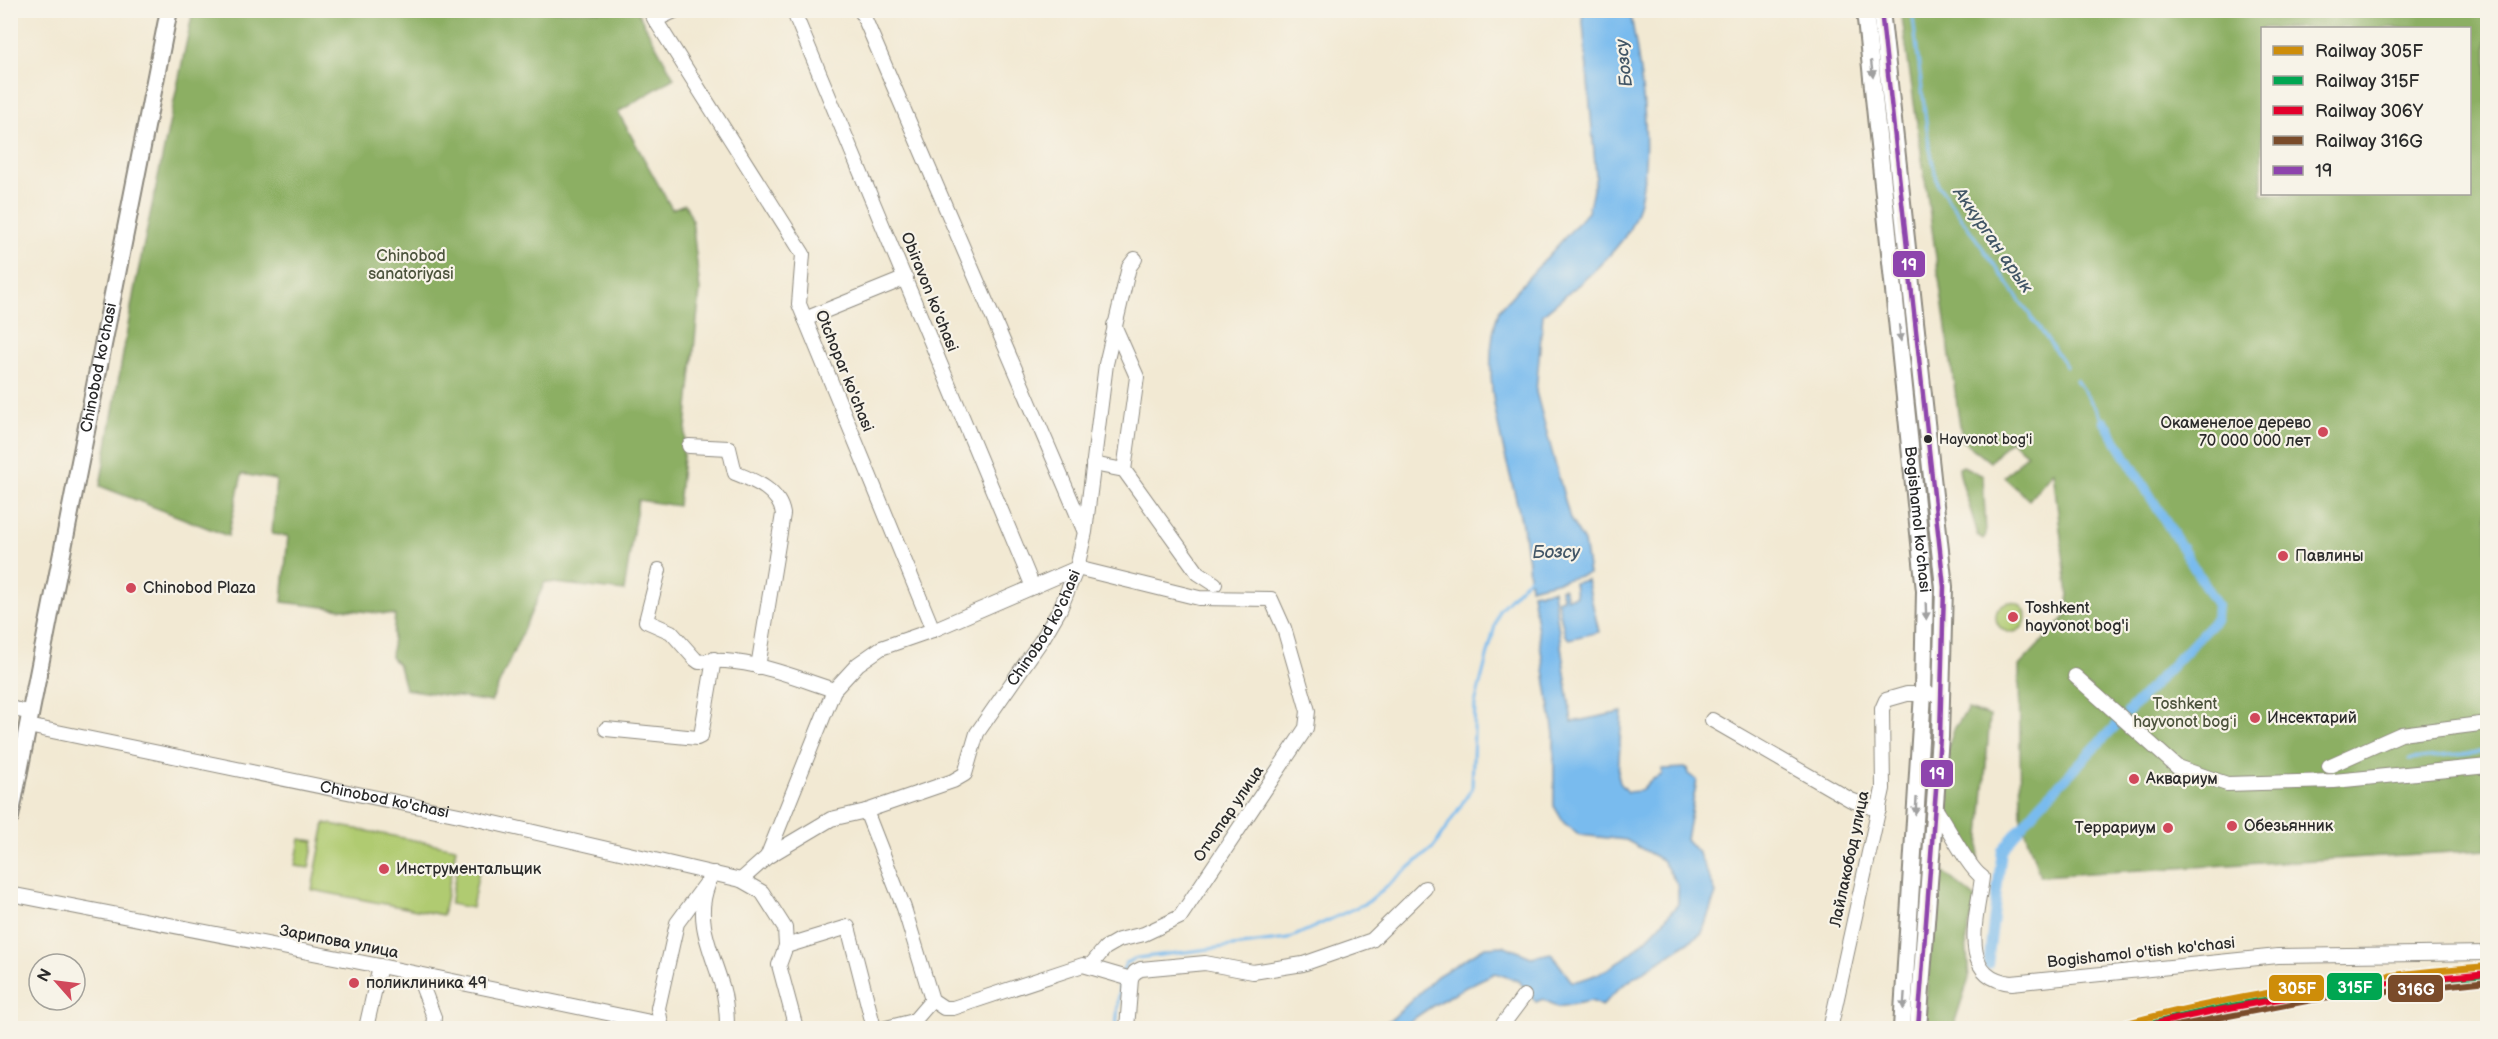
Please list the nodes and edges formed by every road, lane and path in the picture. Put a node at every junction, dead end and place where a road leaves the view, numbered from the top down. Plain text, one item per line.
1 (169, 10) edge
2 (677, 10) edge
3 (793, 10) edge
4 (861, 10) edge
5 (1865, 10) edge
6 (1881, 10) edge
7 (652, 15) edge
8 (1883, 98) junction
9 (1135, 259) dead end
10 (906, 278) junction
11 (805, 319) junction
12 (1114, 325) junction
13 (689, 446) dead end
14 (1093, 464) junction
15 (1124, 470) junction
16 (1085, 532) junction
17 (1077, 568) junction
18 (659, 570) dead end
19 (1215, 584) dead end
20 (1032, 587) junction
21 (933, 630) junction
22 (714, 659) junction
23 (758, 667) junction
24 (2075, 676) dead end
25 (834, 690) junction
26 (1923, 693) junction
27 (1941, 694) junction
28 (10, 708) edge
29 (30, 719) junction
30 (1712, 720) dead end
31 (2487, 723) edge
32 (606, 729) dead end
33 (2329, 765) dead end
34 (2487, 766) edge
35 (1935, 808) junction
36 (1879, 810) junction
37 (866, 811) junction
38 (10, 817) edge
39 (767, 857) junction
40 (714, 873) junction
41 (741, 880) junction
42 (1425, 888) dead end
43 (10, 894) edge
44 (786, 946) junction
45 (2487, 953) edge
46 (380, 966) junction
47 (1090, 966) junction
48 (418, 975) junction
49 (1131, 979) junction
50 (1524, 996) dead end
51 (932, 1000) junction
52 (913, 1025) edge
53 (661, 1026) edge
54 (1829, 1027) edge
55 (366, 1029) edge
56 (433, 1029) edge
57 (727, 1029) edge
58 (796, 1029) edge
59 (874, 1029) edge
60 (886, 1029) edge
61 (1128, 1029) edge
62 (1500, 1029) edge
63 (1902, 1029) edge
64 (1918, 1029) edge

1 - 29 main road, Chinobod ko'chasi
2 - 7 street
3 - 10 street, Obiravon ko'chasi
4 - 16 street
5 -> 8 main road, Bogishamol ko'chasi
6 - 8 main road, Bogishamol ko'chasi
7 - 11 street, Otchopar ko'chasi
8 -> 26 main road, Bogishamol ko'chasi
8 - 27 main road, Bogishamol ko'chasi
9 - 12 street, Chinobod ko'chasi
10 - 11 street
10 - 20 street, Obiravon ko'chasi
11 - 21 street, Otchopar ko'chasi
12 - 14 street, Chinobod ko'chasi
12 - 15 street
13 - 23 street
14 - 15 street
14 - 16 street, Chinobod ko'chasi
15 - 19 street
16 - 17 street, Chinobod ko'chasi
17 - 20 street
17 - 37 street, Chinobod ko'chasi
17 - 47 street, Отчопар улица
18 - 22 street
20 - 21 street
21 - 25 street
22 - 23 street
22 - 32 street
23 - 25 street
24 - 34 street
25 - 39 street
26 - 27 street
26 - 36 street, Лайлакобод улица
26 -> 63 main road, Bogishamol ko'chasi
27 - 35 main road, Bogishamol ko'chasi
28 - 29 street
29 - 38 main road, Chinobod ko'chasi
29 - 40 street, Chinobod ko'chasi
30 - 36 street
31 - 33 street
35 - 45 street, Bogishamol o'tish ko'chasi
35 - 64 main road, Bogishamol ko'chasi
36 - 54 street, Лайлакобод улица
37 - 39 street, Chinobod ko'chasi
37 - 51 street
39 - 41 street
40 - 41 street, Chinobod ko'chasi
40 - 53 street
40 - 57 street
41 - 44 street, Chinobod ko'chasi
42 - 49 street
43 - 46 street, Зарипова улица
44 - 58 street
44 - 59 street
46 - 48 street, Зарипова улица
46 - 55 street
47 - 49 street
47 - 51 street
48 - 53 street, Зарипова улица
48 - 56 street
49 - 61 street
50 - 62 street
51 - 52 street
52 - 60 street

